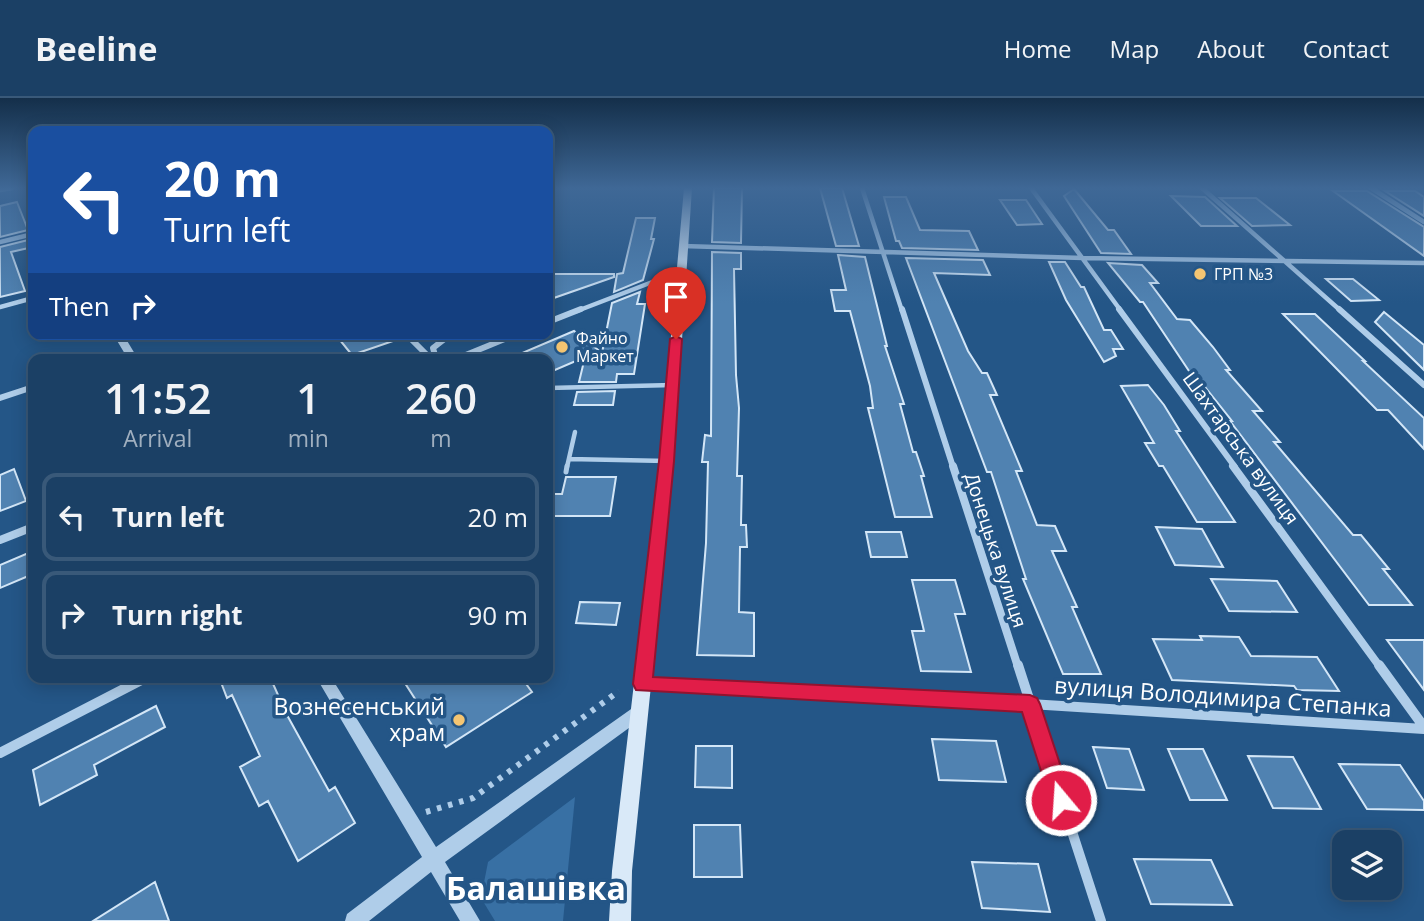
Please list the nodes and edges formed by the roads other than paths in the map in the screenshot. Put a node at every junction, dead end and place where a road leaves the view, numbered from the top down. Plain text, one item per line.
1 (685, 226) edge
2 (875, 226) edge
3 (1060, 226) edge
4 (1247, 226) edge
5 (28, 235) edge
6 (0, 242) edge
7 (683, 246) junction
8 (883, 250) junction
9 (1083, 258) junction
10 (1286, 259) junction
11 (1424, 263) edge
12 (681, 271) junction
13 (28, 299) edge
14 (0, 307) edge
15 (553, 320) edge
16 (412, 340) edge
17 (443, 340) edge
18 (502, 340) edge
19 (428, 354) edge
20 (433, 354) edge
21 (468, 354) edge
22 (673, 385) junction
23 (1424, 385) edge
24 (553, 388) edge
25 (28, 389) edge
26 (0, 397) edge
27 (575, 432) dead end
28 (569, 459) junction
29 (667, 461) junction
30 (566, 472) dead end
31 (28, 529) edge
32 (0, 540) edge
33 (135, 683) edge
34 (327, 683) edge
35 (643, 684) junction
36 (1030, 704) junction
37 (639, 712) junction
38 (1424, 728) edge
39 (0, 753) edge
40 (433, 860) junction
41 (354, 921) edge
42 (471, 921) edge
43 (620, 921) edge
44 (1101, 921) edge

1 - 7 main road
2 - 8 street, Донецька вулиця
3 - 9 street, Шахтарська вулиця
4 - 10 street
5 - 6 street
7 - 8 street
7 - 12 main road
8 - 9 street
8 - 36 street, Донецька вулиця
9 - 10 street
9 - 38 street, Шахтарська вулиця
10 - 11 street
10 - 23 street
12 - 15 street
12 - 22 main road
13 - 14 street
16 - 19 street
17 - 20 street
18 - 21 street
22 - 24 lane
22 - 29 main road
25 - 26 street
27 - 28 lane
28 - 29 lane
28 - 30 lane
29 - 35 main road
31 - 32 street
33 - 39 street
34 - 40 street
35 - 36 street, вулиця Володимира Степанка
35 - 37 main road
36 - 38 street, вулиця Володимира Степанка
36 - 44 street, Донецька вулиця
37 - 40 street
37 - 43 main road
40 - 41 street
40 - 42 street

